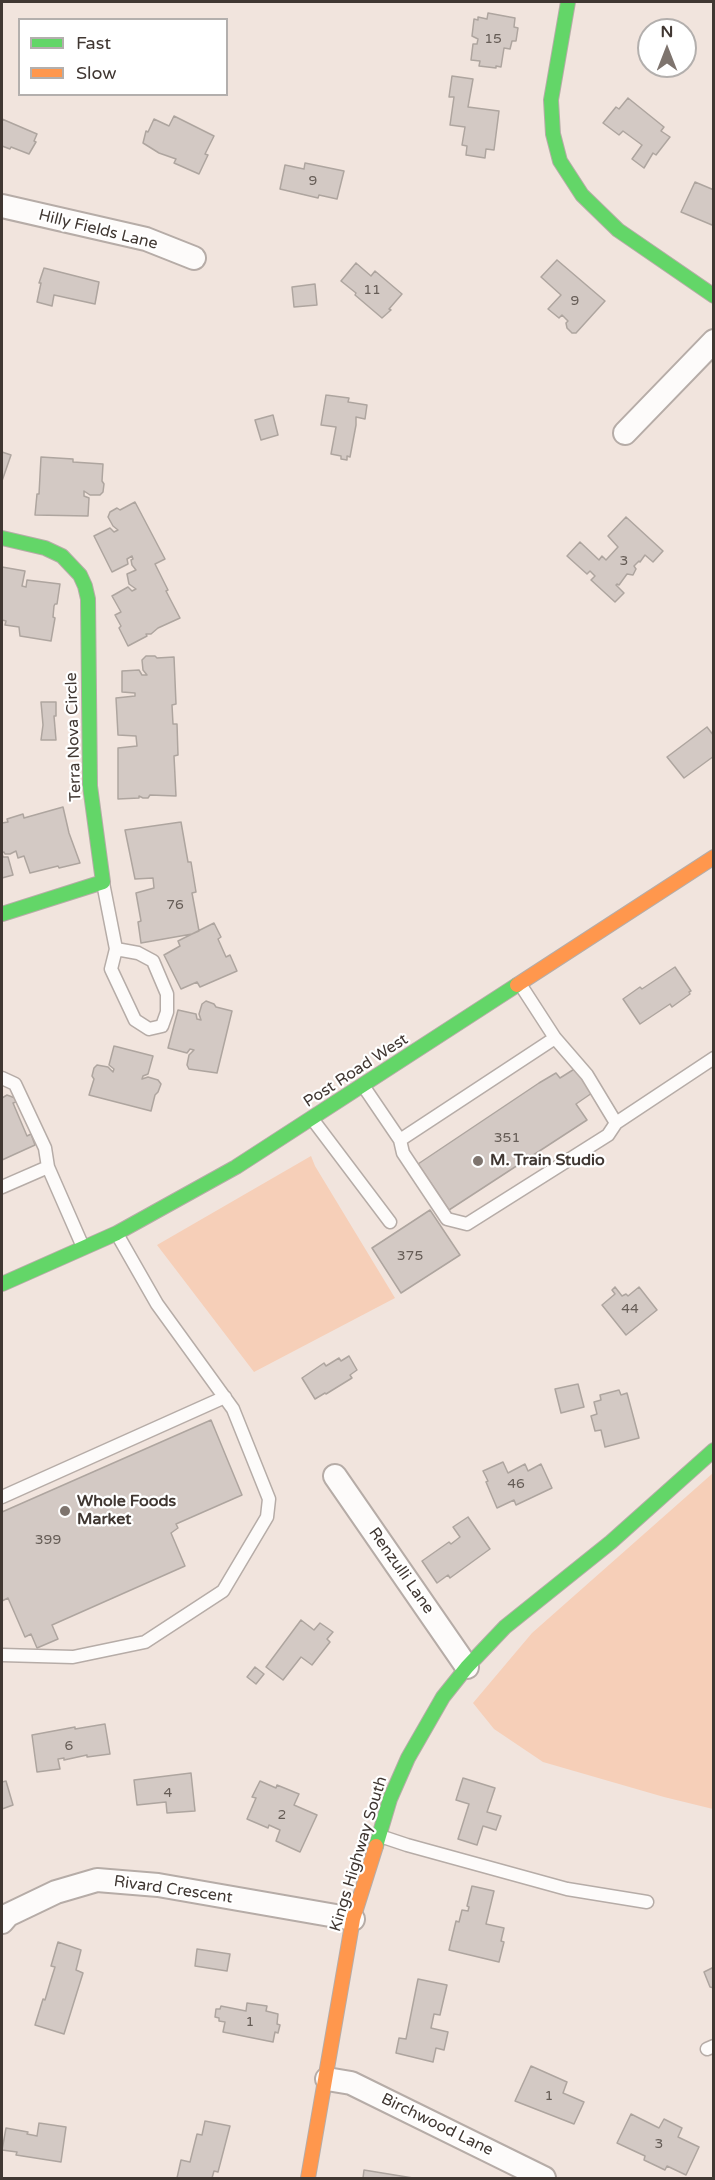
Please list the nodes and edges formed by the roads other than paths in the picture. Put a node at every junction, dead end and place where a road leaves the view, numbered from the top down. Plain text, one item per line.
1 (568, 2) edge
2 (2, 206) edge
3 (194, 258) dead end
4 (714, 296) edge
5 (714, 341) edge
6 (625, 433) dead end
7 (2, 538) edge
8 (714, 856) edge
9 (103, 882) junction
10 (2, 914) edge
11 (116, 949) junction
12 (520, 984) junction
13 (555, 1038) junction
14 (714, 1058) edge
15 (2, 1078) edge
16 (364, 1086) junction
17 (313, 1119) junction
18 (616, 1122) junction
19 (400, 1140) junction
20 (48, 1167) junction
21 (2, 1187) edge
22 (390, 1222) dead end
23 (117, 1233) junction
24 (83, 1248) junction
25 (2, 1284) edge
26 (225, 1397) junction
27 (714, 1450) edge
28 (335, 1476) dead end
29 (2, 1497) edge
30 (2, 1655) edge
31 (467, 1667) junction
32 (379, 1836) junction
33 (647, 1902) dead end
34 (353, 1919) junction
35 (2, 1922) edge
36 (327, 2079) junction
37 (308, 2178) edge
38 (544, 2178) edge

1 - 4 street
2 - 3 street, Hilly Fields Lane
5 - 6 street
7 - 9 street, Terra Nova Circle
8 - 12 street, Post Road West
9 - 10 street
9 - 11 lane
11 - 11 lane
12 - 13 lane
12 - 16 street, Post Road West
13 - 18 lane
13 - 19 lane
14 - 18 lane
15 - 20 lane
16 - 17 street, Post Road West
16 - 19 lane
17 - 22 lane
17 - 23 street, Post Road West
18 - 19 lane
20 - 21 lane
20 - 24 lane
23 - 24 street, Post Road West
23 - 26 lane
24 - 25 street, Post Road West
26 - 29 lane
26 - 30 lane
27 - 31 street, Kings Highway South
28 - 31 street, Renzulli Lane
31 - 32 street, Kings Highway South
32 - 33 lane
32 - 34 street, Kings Highway South
34 - 35 street, Rivard Crescent
34 - 36 street, Kings Highway South
36 - 37 street, Kings Highway South
36 - 38 street, Birchwood Lane

